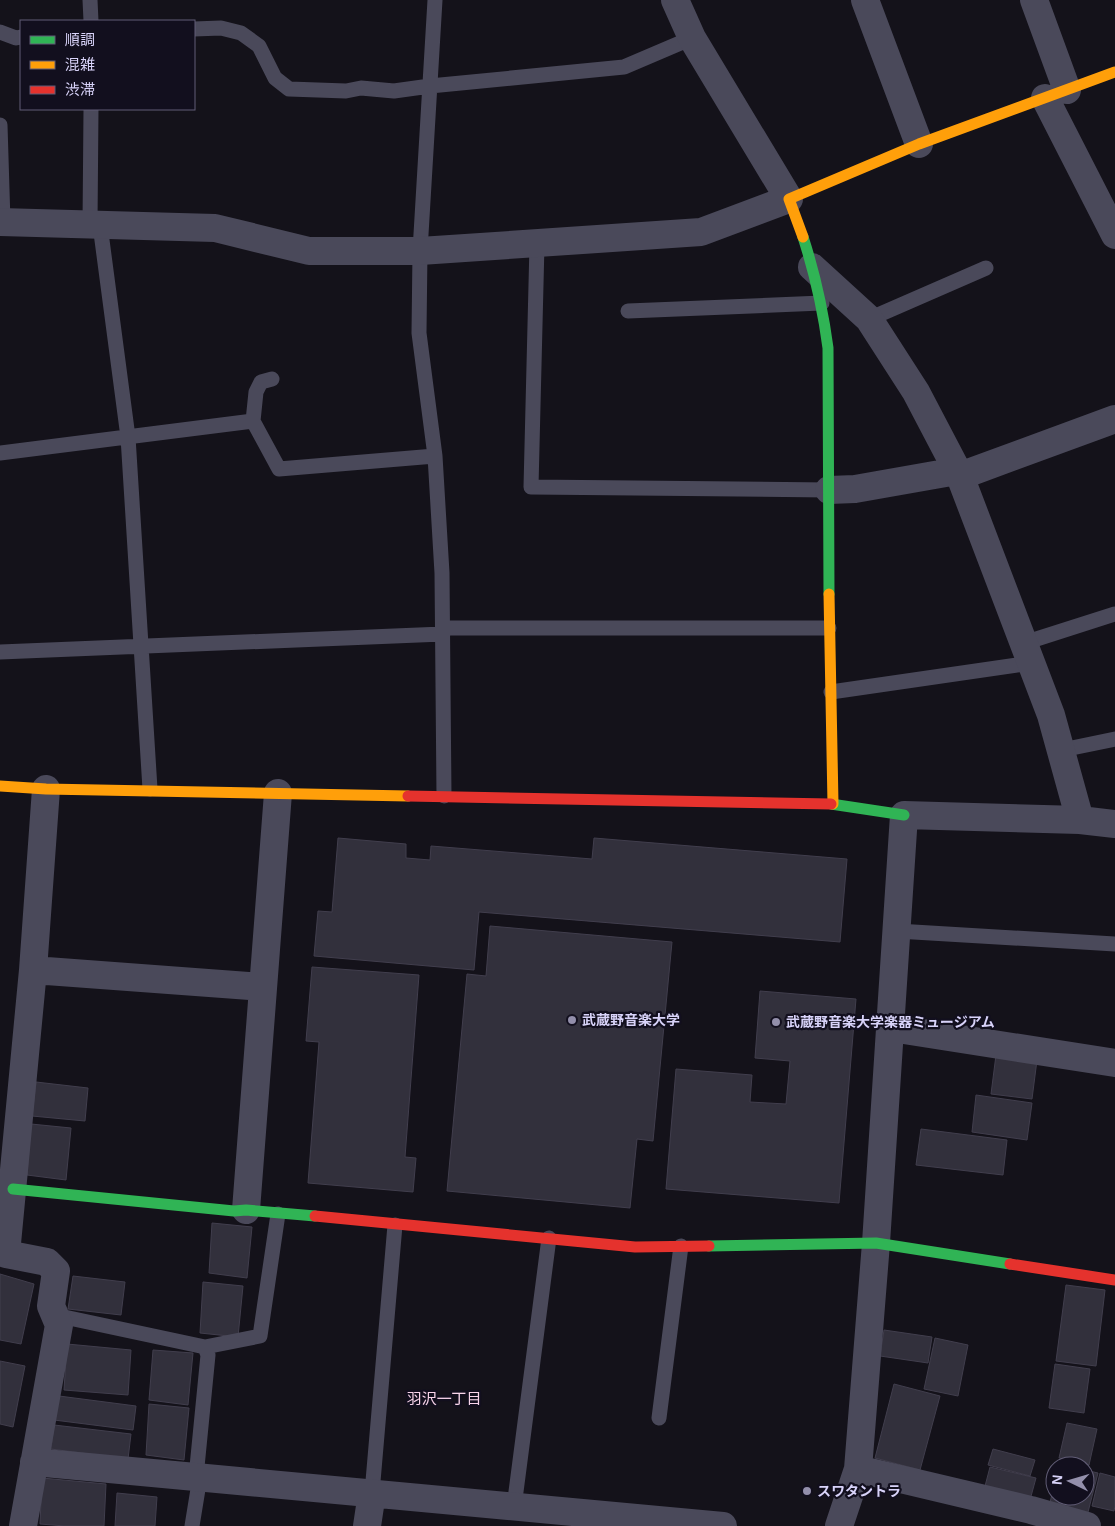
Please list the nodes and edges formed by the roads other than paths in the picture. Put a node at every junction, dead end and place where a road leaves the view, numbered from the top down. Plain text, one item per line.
1 (90, 0) edge
2 (435, 0) edge
3 (675, 0) edge
4 (865, 0) edge
5 (1034, 0) edge
6 (91, 20) edge
7 (195, 29) edge
8 (0, 32) edge
9 (20, 37) edge
10 (692, 38) junction
11 (1115, 72) edge
12 (430, 86) junction
13 (1056, 94) junction
14 (91, 110) edge
15 (0, 124) edge
16 (919, 144) junction
17 (789, 198) junction
18 (1, 222) edge
19 (95, 225) junction
20 (1115, 235) edge
21 (537, 244) junction
22 (420, 251) junction
23 (812, 267) junction
24 (986, 268) dead end
25 (822, 303) junction
26 (628, 311) dead end
27 (869, 319) junction
28 (272, 379) dead end
29 (1115, 419) edge
30 (253, 421) junction
31 (128, 437) junction
32 (0, 453) edge
33 (435, 456) junction
34 (958, 473) junction
35 (829, 490) junction
36 (1115, 614) edge
37 (829, 628) junction
38 (443, 631) junction
39 (141, 646) junction
40 (0, 652) edge
41 (1028, 653) junction
42 (831, 692) junction
43 (1115, 739) edge
44 (1062, 750) junction
45 (0, 786) edge
46 (46, 788) junction
47 (150, 790) junction
48 (278, 793) junction
49 (444, 796) junction
50 (833, 804) junction
51 (904, 815) junction
52 (1080, 820) junction
53 (1115, 824) edge
54 (897, 931) junction
55 (1115, 944) edge
56 (33, 970) junction
57 (263, 987) junction
58 (891, 1028) junction
59 (1115, 1063) edge
60 (13, 1189) junction
61 (246, 1210) junction
62 (278, 1214) junction
63 (395, 1225) junction
64 (549, 1238) junction
65 (876, 1243) junction
66 (681, 1246) junction
67 (3, 1249) edge
68 (1115, 1280) edge
69 (55, 1315) junction
70 (205, 1347) junction
71 (659, 1418) dead end
72 (34, 1462) junction
73 (858, 1469) junction
74 (198, 1477) junction
75 (372, 1493) junction
76 (514, 1507) junction
77 (1029, 1518) edge
78 (23, 1526) edge
79 (192, 1526) edge
80 (367, 1526) edge
81 (723, 1526) edge
82 (839, 1526) edge
83 (1087, 1526) edge

1 - 6 lane
2 - 12 lane
3 - 10 street
4 - 16 street
5 - 13 street
7 - 12 lane
8 - 9 lane
10 - 12 lane
10 - 17 street
11 - 13 street
12 - 22 lane
13 - 16 street
13 - 20 street
14 - 19 lane
15 - 18 lane
16 - 17 street
17 - 21 street
17 - 23 street
18 - 19 street
19 - 22 street
19 - 31 lane
21 - 22 street
21 - 35 lane
22 - 33 lane
23 - 25 street
23 - 27 street
24 - 27 lane
25 - 26 lane
25 - 35 street
27 - 34 street
28 - 30 lane
29 - 34 street
30 - 31 lane
30 - 33 lane
31 - 32 lane
31 - 39 lane
33 - 38 lane
34 - 35 street
34 - 41 street
35 - 37 street
36 - 41 lane
37 - 38 lane
37 - 42 street
38 - 39 lane
38 - 49 lane
39 - 40 lane
39 - 47 lane
41 - 42 lane
41 - 44 street
42 - 50 street
43 - 44 lane
44 - 52 street
45 - 46 street
46 - 47 street
46 - 56 street
47 - 48 street
48 - 49 street
48 - 57 street
49 - 50 street
50 - 51 street
51 - 52 street
51 - 54 street
52 - 53 street
54 - 55 lane
54 - 58 street
56 - 57 street
56 - 60 street
57 - 61 street
58 - 59 street
58 - 65 street
60 - 61 street
60 - 67 street
61 - 62 street
62 - 63 street
62 - 70 lane
63 - 64 street
63 - 75 lane
64 - 66 street
64 - 76 lane
65 - 66 street
65 - 68 street
65 - 73 street
66 - 71 lane
67 - 69 street
69 - 70 lane
69 - 72 street
70 - 74 lane
72 - 74 street
72 - 78 street
73 - 77 street
73 - 82 street
74 - 75 street
74 - 79 lane
75 - 76 street
75 - 80 street
76 - 81 street
77 - 83 street

